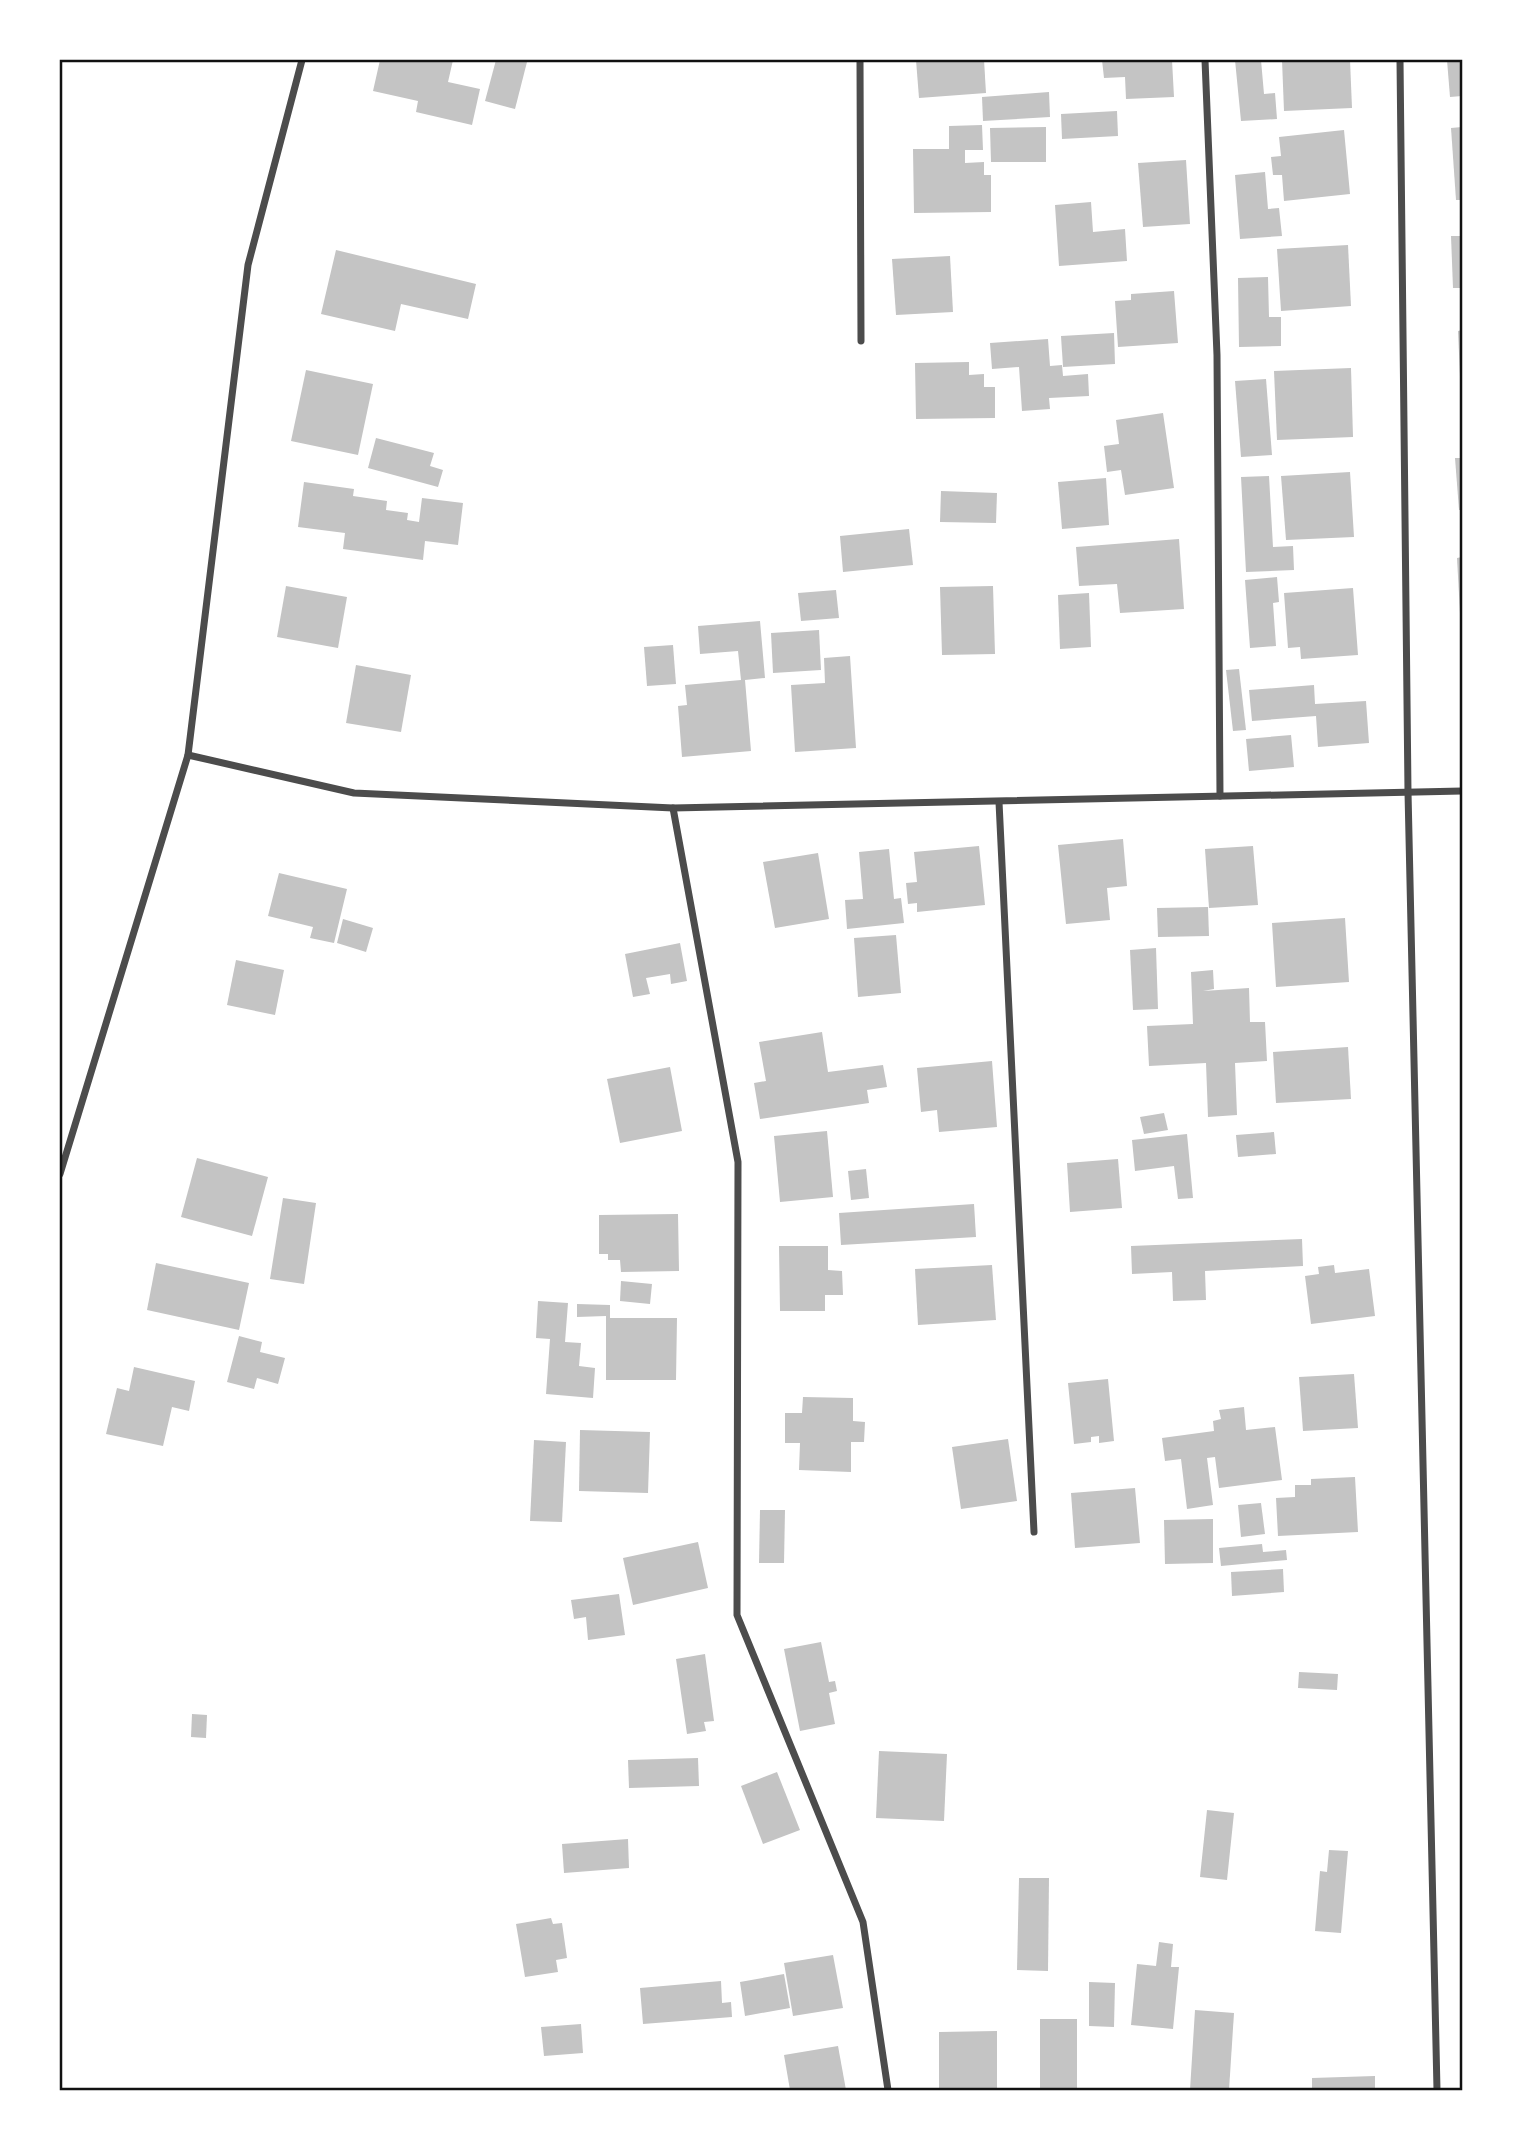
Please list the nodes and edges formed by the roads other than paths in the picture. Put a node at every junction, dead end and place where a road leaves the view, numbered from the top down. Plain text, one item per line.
1 (302, 60) edge
2 (860, 60) edge
3 (1205, 60) edge
4 (1401, 60) edge
5 (860, 341) dead end
6 (188, 755) junction
7 (1462, 791) edge
8 (1408, 792) junction
9 (1220, 796) junction
10 (999, 802) junction
11 (673, 808) junction
12 (60, 1174) edge
13 (1034, 1532) dead end
14 (888, 2091) edge
15 (1437, 2091) edge

1 - 6 street
2 - 5 street
3 - 9 street
4 - 8 street
6 - 11 street
6 - 12 street
7 - 8 street
8 - 9 street
8 - 15 street
9 - 10 street
10 - 11 street
10 - 13 street
11 - 14 street

